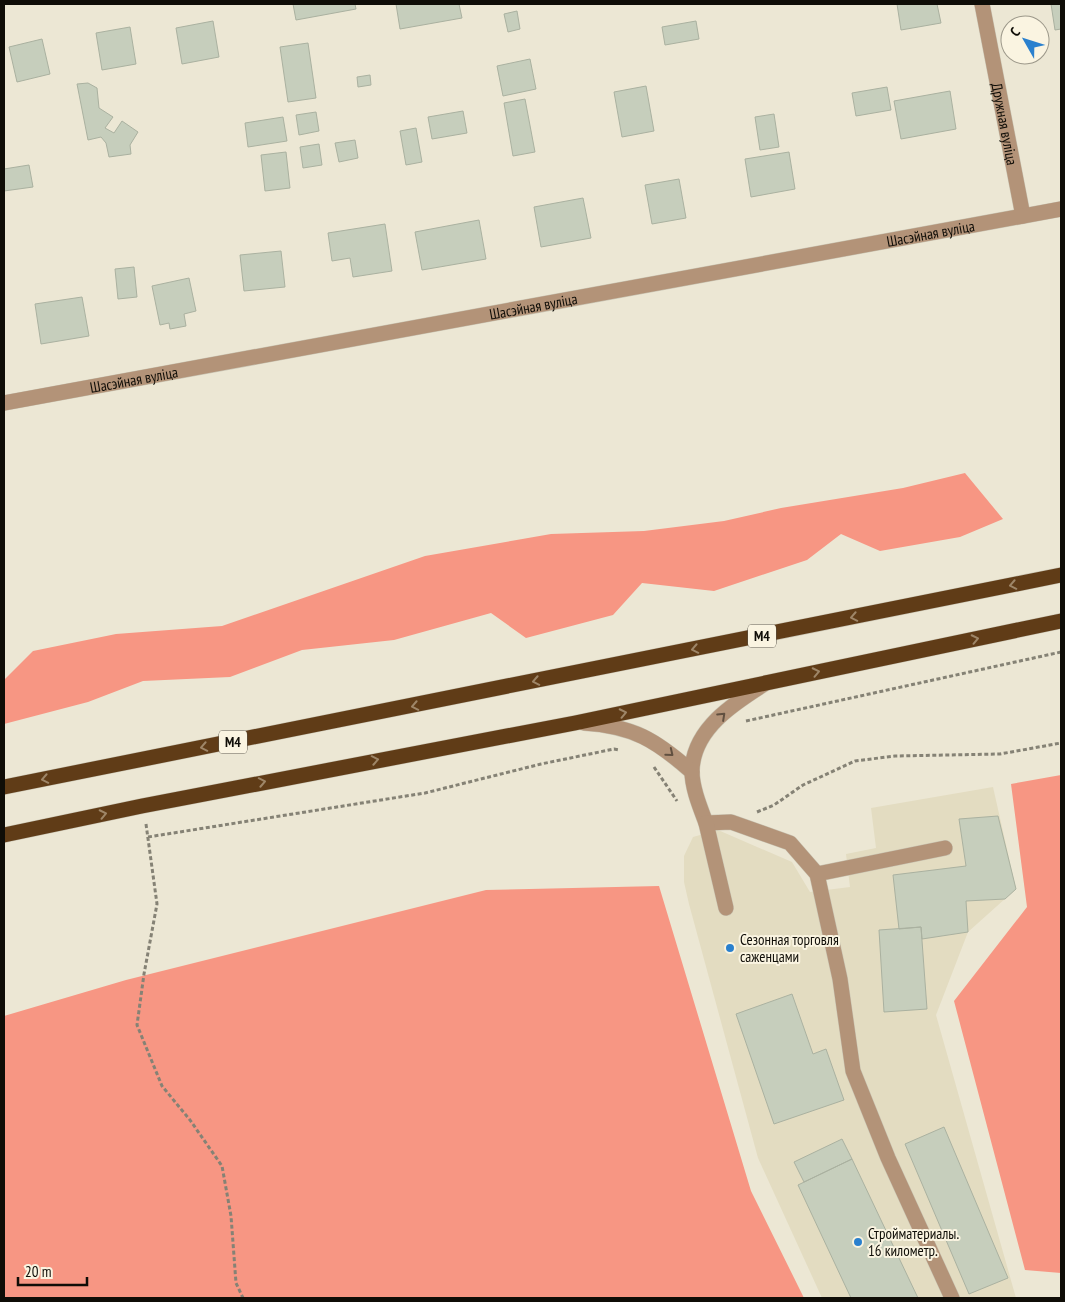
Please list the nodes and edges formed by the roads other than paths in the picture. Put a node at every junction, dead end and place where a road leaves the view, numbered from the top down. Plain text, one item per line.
1 (982, 4) edge
2 (1061, 209) edge
3 (1022, 216) junction
4 (4, 403) edge
5 (1061, 575) edge
6 (1061, 620) edge
7 (768, 682) junction
8 (575, 723) junction
9 (692, 772) junction
10 (4, 787) edge
11 (706, 823) junction
12 (4, 835) edge
13 (945, 848) dead end
14 (817, 874) junction
15 (726, 908) dead end
16 (952, 1298) edge

1 - 3 street, Дружная вуліца
2 - 3 street, Шасэйная вуліца
3 - 4 street, Шасэйная вуліца
5 -> 10 highway, М4
7 -> 6 highway
8 -> 7 highway
9 -> 7 street
8 -> 9 street
12 -> 8 highway
9 - 11 street
11 - 14 street
11 - 15 street
13 - 14 street
14 - 16 street

